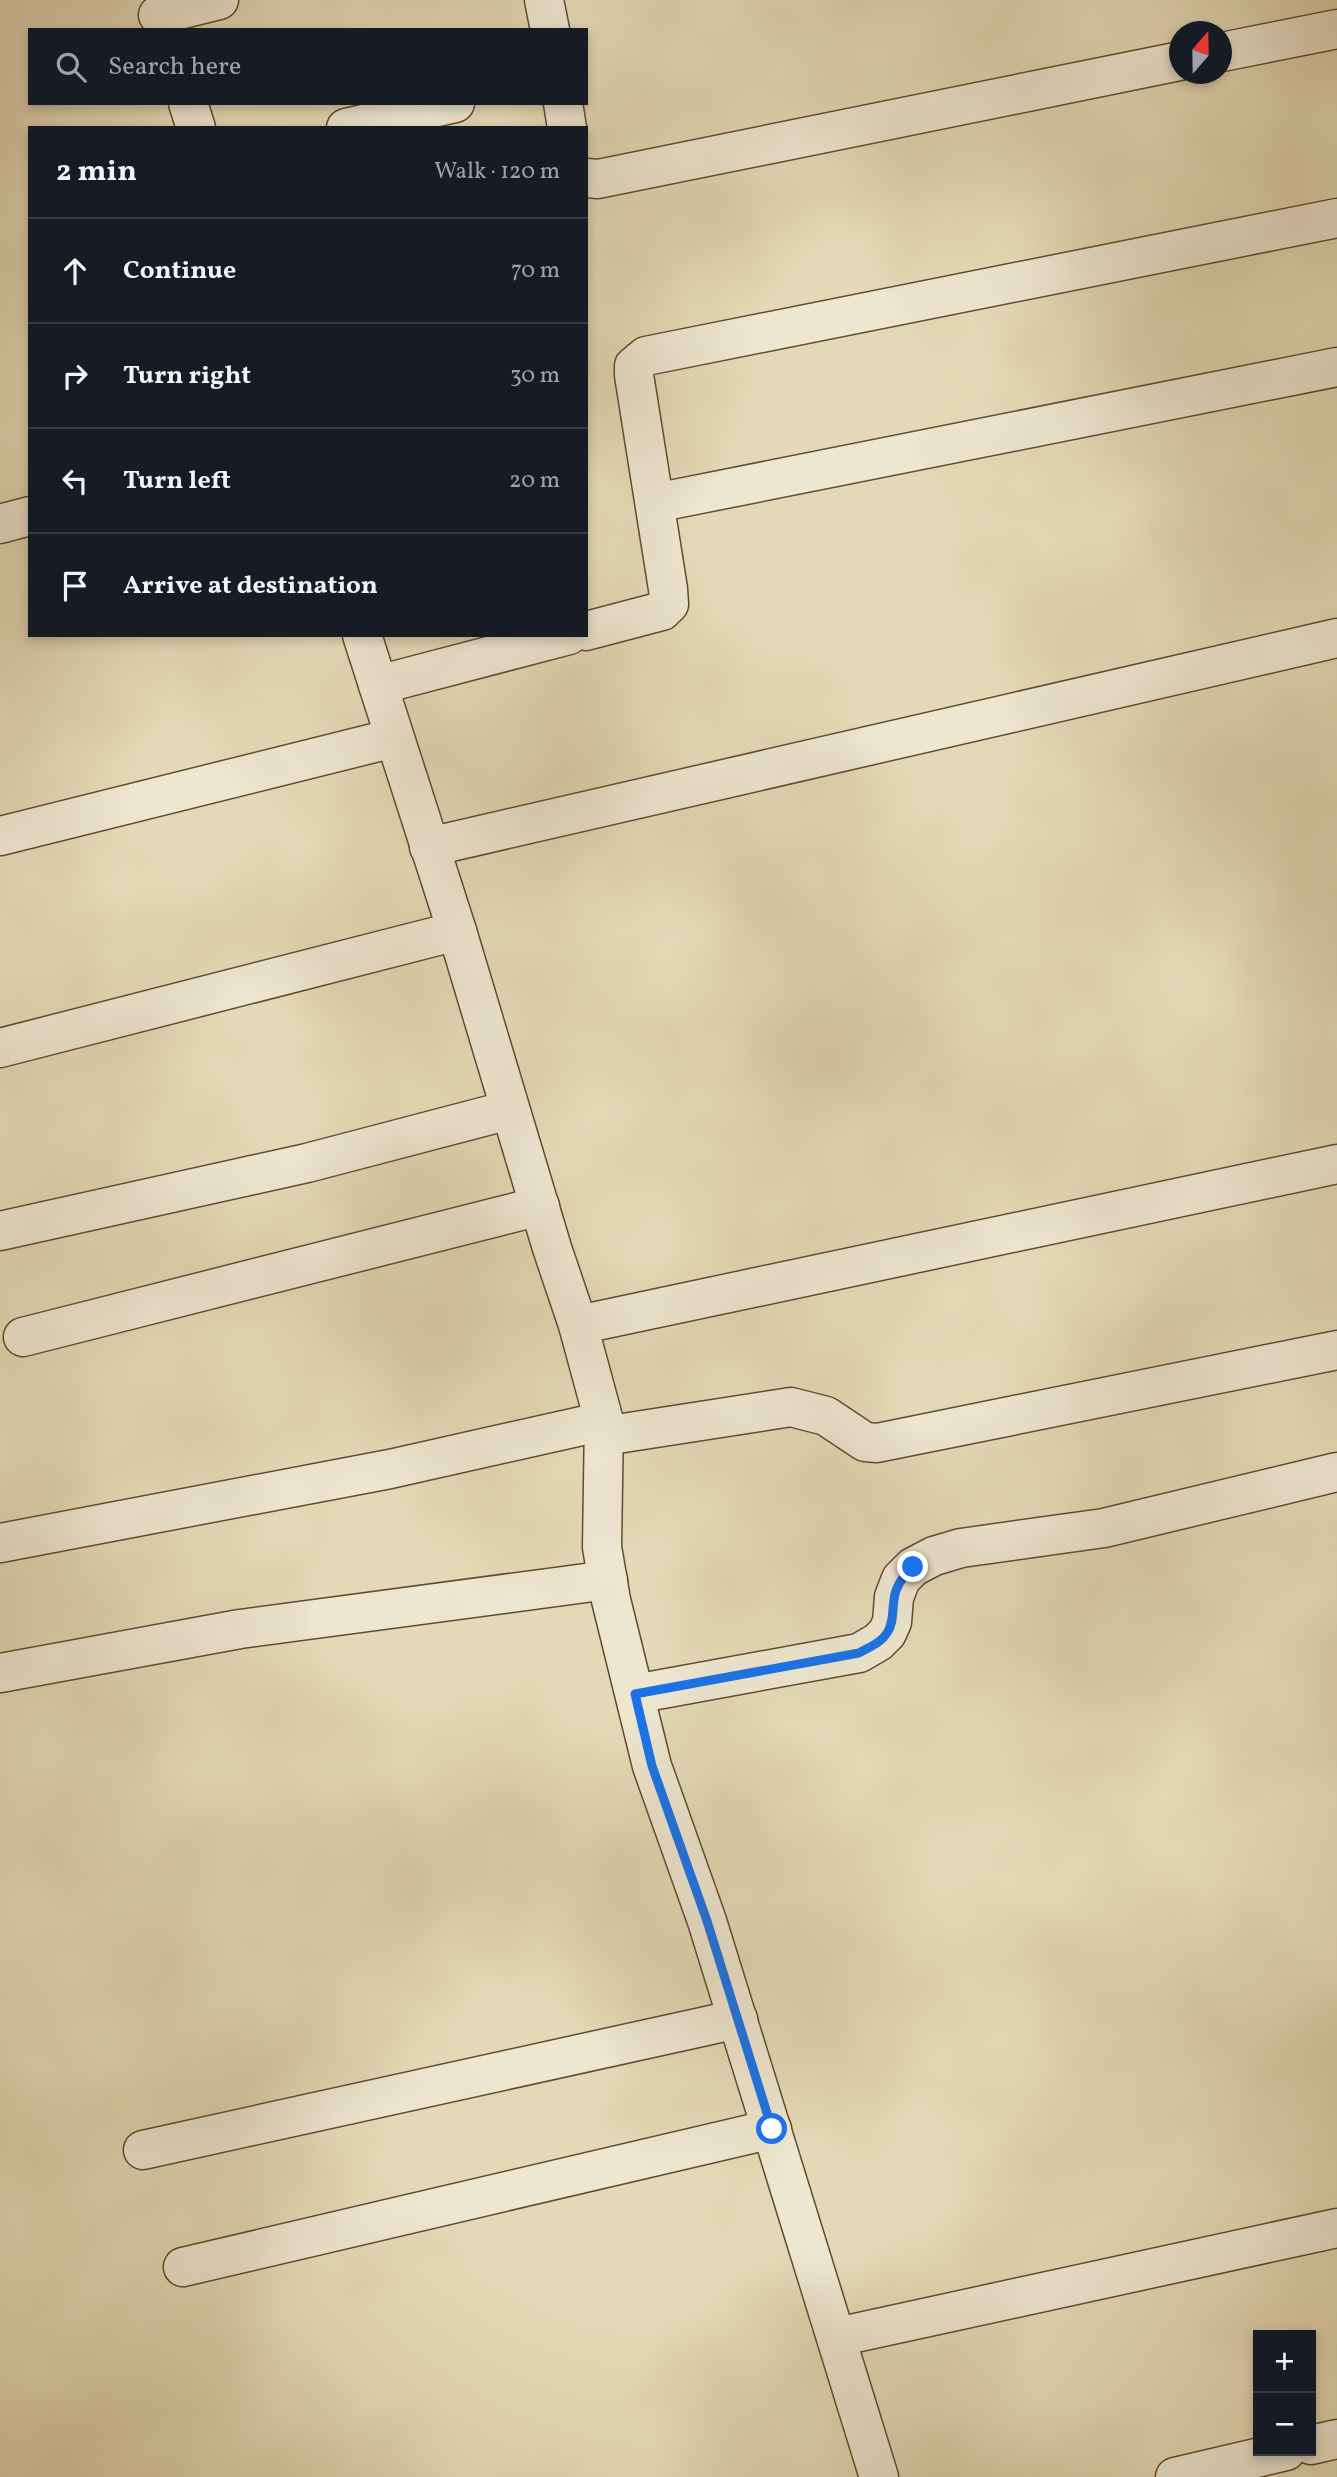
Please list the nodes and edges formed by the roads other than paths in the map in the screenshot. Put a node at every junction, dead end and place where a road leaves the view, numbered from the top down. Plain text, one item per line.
1 (219, 0) edge
2 (544, 0) edge
3 (159, 15) edge
4 (550, 28) edge
5 (1337, 29) edge
6 (1232, 50) edge
7 (1169, 63) edge
8 (189, 105) edge
9 (446, 105) edge
10 (563, 105) edge
11 (195, 126) edge
12 (355, 126) edge
13 (567, 126) edge
14 (588, 178) edge
15 (1337, 218) edge
16 (1337, 367) edge
17 (655, 503) junction
18 (28, 517) edge
19 (0, 524) edge
20 (588, 630) edge
21 (363, 637) edge
22 (561, 637) edge
23 (1337, 638) edge
24 (377, 685) junction
25 (394, 738) junction
26 (0, 836) edge
27 (429, 847) junction
28 (457, 931) junction
29 (0, 1048) edge
30 (509, 1110) junction
31 (1337, 1164) edge
32 (540, 1206) junction
33 (0, 1231) edge
34 (578, 1325) junction
35 (23, 1338) dead end
36 (1337, 1350) edge
37 (604, 1429) junction
38 (1337, 1472) edge
39 (0, 1543) edge
40 (608, 1580) junction
41 (0, 1673) edge
42 (635, 1694) junction
43 (738, 2019) junction
44 (772, 2129) junction
45 (143, 2150) dead end
46 (1337, 2228) edge
47 (183, 2267) dead end
48 (837, 2337) junction
49 (1337, 2438) edge
50 (1316, 2444) edge
51 (1265, 2456) edge
52 (879, 2477) edge
53 (1175, 2477) edge

1 - 3 street
2 - 4 street
5 - 6 street
7 - 14 street
8 - 11 street
9 - 12 street
10 - 13 street
15 - 17 street
16 - 17 street
17 - 20 street
18 - 19 street
21 - 24 street
22 - 24 street
23 - 27 street
24 - 25 street
25 - 26 street
25 - 27 street
27 - 28 street
28 - 29 street
28 - 30 street
30 - 32 street
30 - 33 street
31 - 34 street
32 - 34 street
32 - 35 street
34 - 37 street
36 - 37 street
37 - 39 street
37 - 40 street
38 - 42 street
40 - 41 street
40 - 42 street
42 - 43 street
43 - 44 street
43 - 45 street
44 - 47 street
44 - 48 street
46 - 48 street
48 - 52 street
49 - 50 street
51 - 53 street

